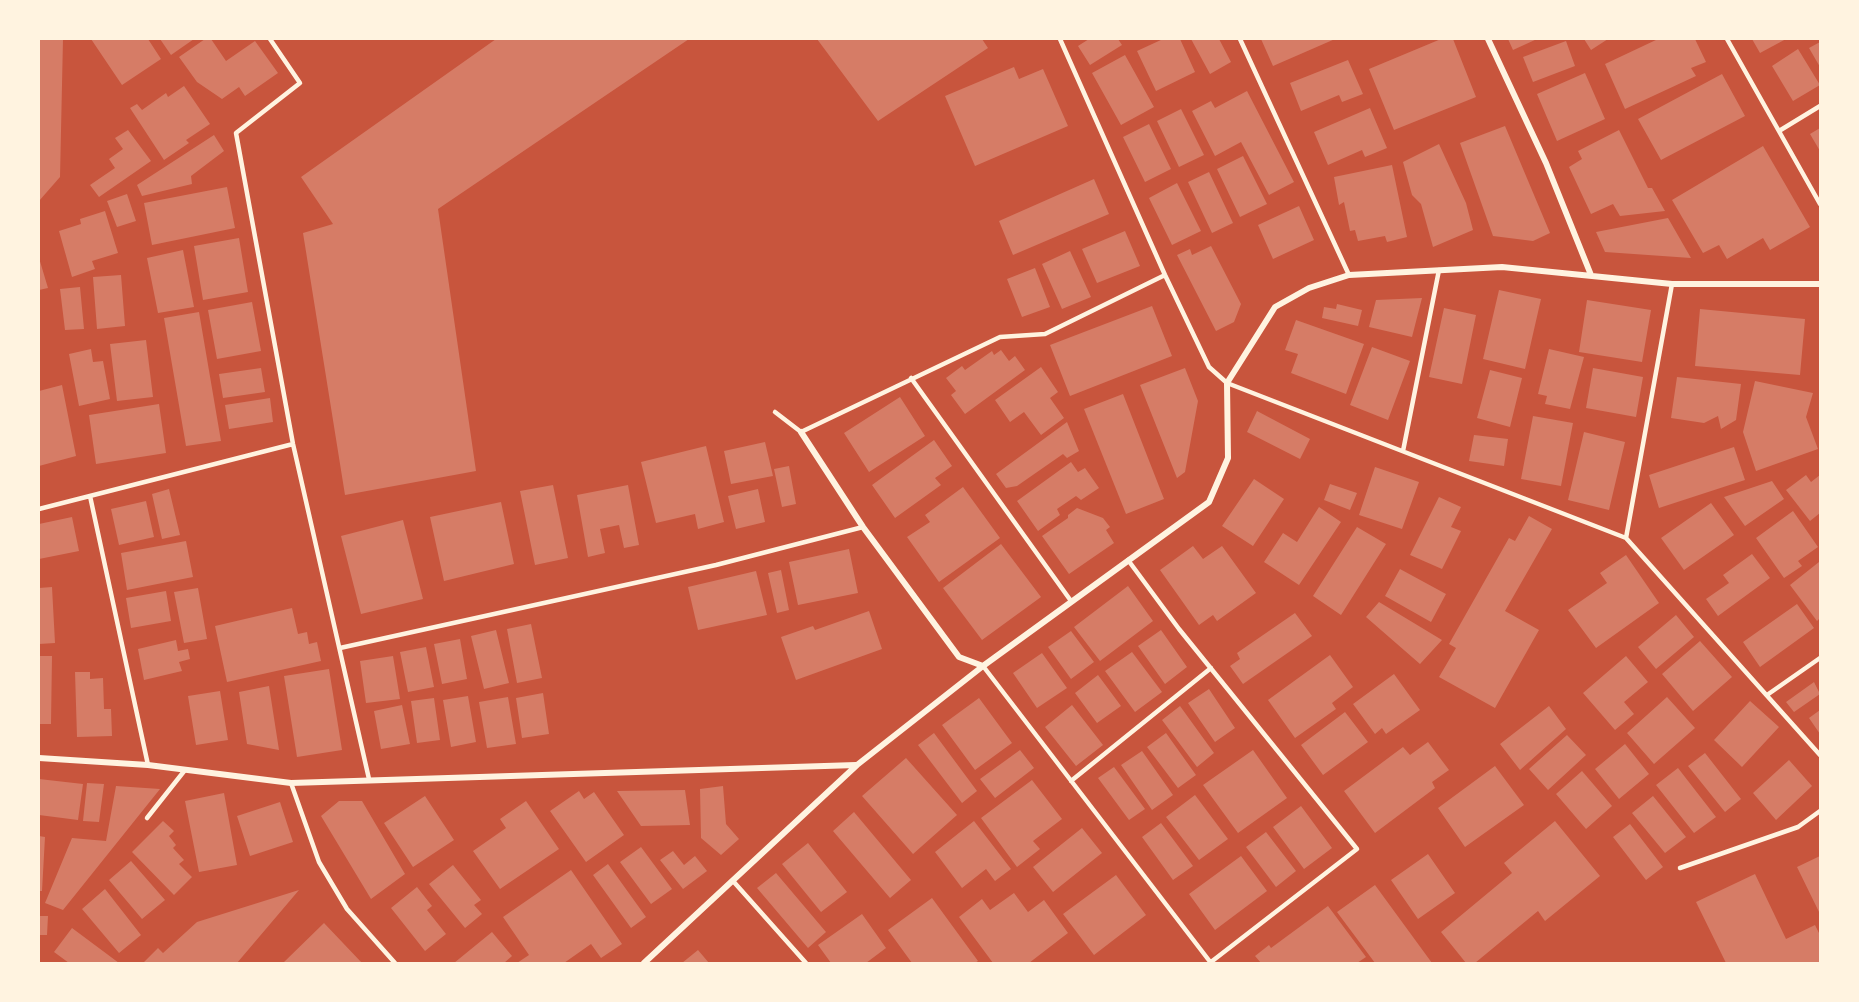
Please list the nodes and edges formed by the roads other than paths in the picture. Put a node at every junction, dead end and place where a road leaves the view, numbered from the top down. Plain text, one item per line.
1 (270, 39) edge
2 (1060, 39) edge
3 (1240, 39) edge
4 (1488, 39) edge
5 (1727, 39) edge
6 (1820, 106) edge
7 (1779, 131) junction
8 (1820, 204) edge
9 (1439, 270) junction
10 (1590, 274) junction
11 (1165, 275) junction
12 (1349, 275) junction
13 (1672, 284) junction
14 (1820, 284) edge
15 (911, 378) junction
16 (1227, 383) junction
17 (775, 412) dead end
18 (801, 432) junction
19 (293, 444) junction
20 (1403, 451) junction
21 (90, 496) junction
22 (39, 509) edge
23 (863, 527) junction
24 (1626, 538) junction
25 (1128, 560) junction
26 (1071, 602) junction
27 (340, 648) junction
28 (1820, 658) edge
29 (982, 666) junction
30 (1211, 669) junction
31 (1767, 694) junction
32 (1820, 755) edge
33 (39, 758) edge
34 (148, 765) junction
35 (857, 765) junction
36 (185, 770) junction
37 (369, 779) junction
38 (1071, 781) junction
39 (291, 783) junction
40 (1820, 811) edge
41 (147, 818) dead end
42 (1680, 868) dead end
43 (733, 881) junction
44 (395, 963) edge
45 (644, 963) edge
46 (806, 963) edge
47 (1211, 963) edge

1 - 19 lane
2 - 11 lane
3 - 12 lane
4 - 10 street
5 - 7 lane
6 - 7 lane
7 - 8 lane
9 - 10 street
9 - 12 street
9 - 20 lane
10 - 13 street
11 - 15 lane
11 - 16 lane
12 - 16 street
13 - 14 street
13 - 24 lane
15 - 18 lane
15 - 26 lane
16 - 20 lane
16 - 25 street
17 - 18 lane
18 - 23 street
19 - 21 lane
19 - 27 lane
20 - 24 lane
21 - 22 lane
21 - 34 lane
23 - 27 lane
23 - 29 street
24 - 31 lane
25 - 26 street
25 - 30 lane
26 - 29 street
27 - 37 lane
28 - 31 lane
29 - 35 street
29 - 38 lane
30 - 38 lane
30 - 47 lane
31 - 32 lane
33 - 34 street
34 - 36 street
35 - 37 street
35 - 43 street
36 - 39 street
36 - 41 lane
37 - 39 street
38 - 47 lane
39 - 44 lane
40 - 42 lane
43 - 45 street
43 - 46 lane

